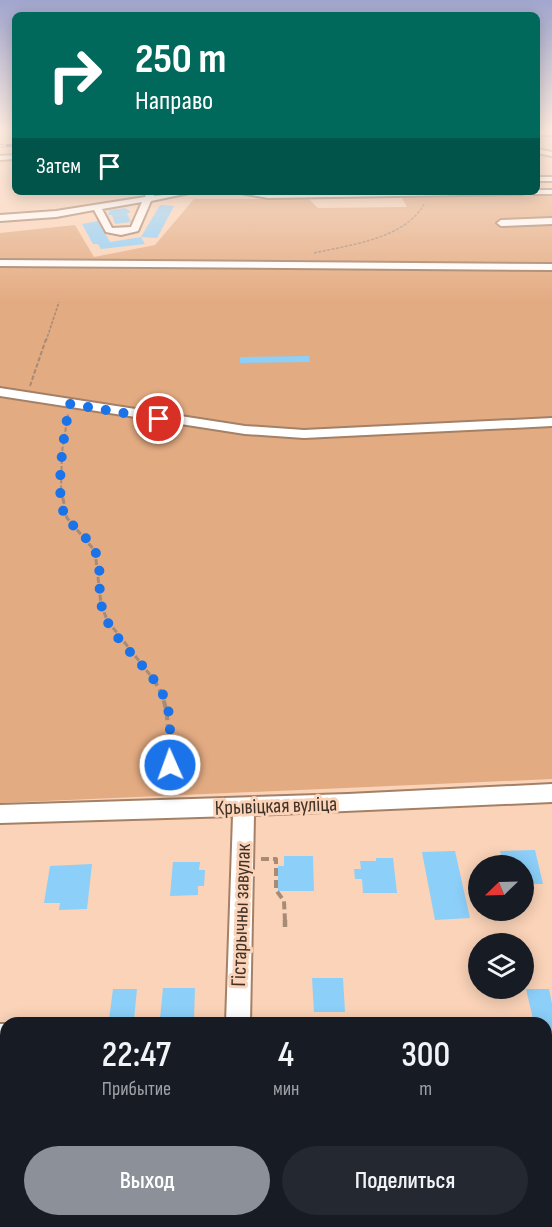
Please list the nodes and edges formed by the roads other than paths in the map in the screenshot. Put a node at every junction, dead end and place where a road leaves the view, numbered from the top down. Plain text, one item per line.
1 (261, 195) edge
2 (314, 195) edge
3 (149, 196) edge
4 (97, 208) junction
5 (0, 218) edge
6 (552, 221) edge
7 (501, 223) dead end
8 (0, 263) edge
9 (552, 267) edge
10 (0, 392) edge
11 (552, 422) edge
12 (552, 793) edge
13 (244, 807) junction
14 (0, 814) edge
15 (238, 1017) edge

1 - 2 street
3 - 4 street
3 - 4 street
4 - 5 street
6 - 7 street
8 - 9 street
10 - 11 street
12 - 13 street, Крывіцкая вуліца
13 - 14 street, Крывіцкая вуліца
13 - 15 street, Гістарычны завулак

